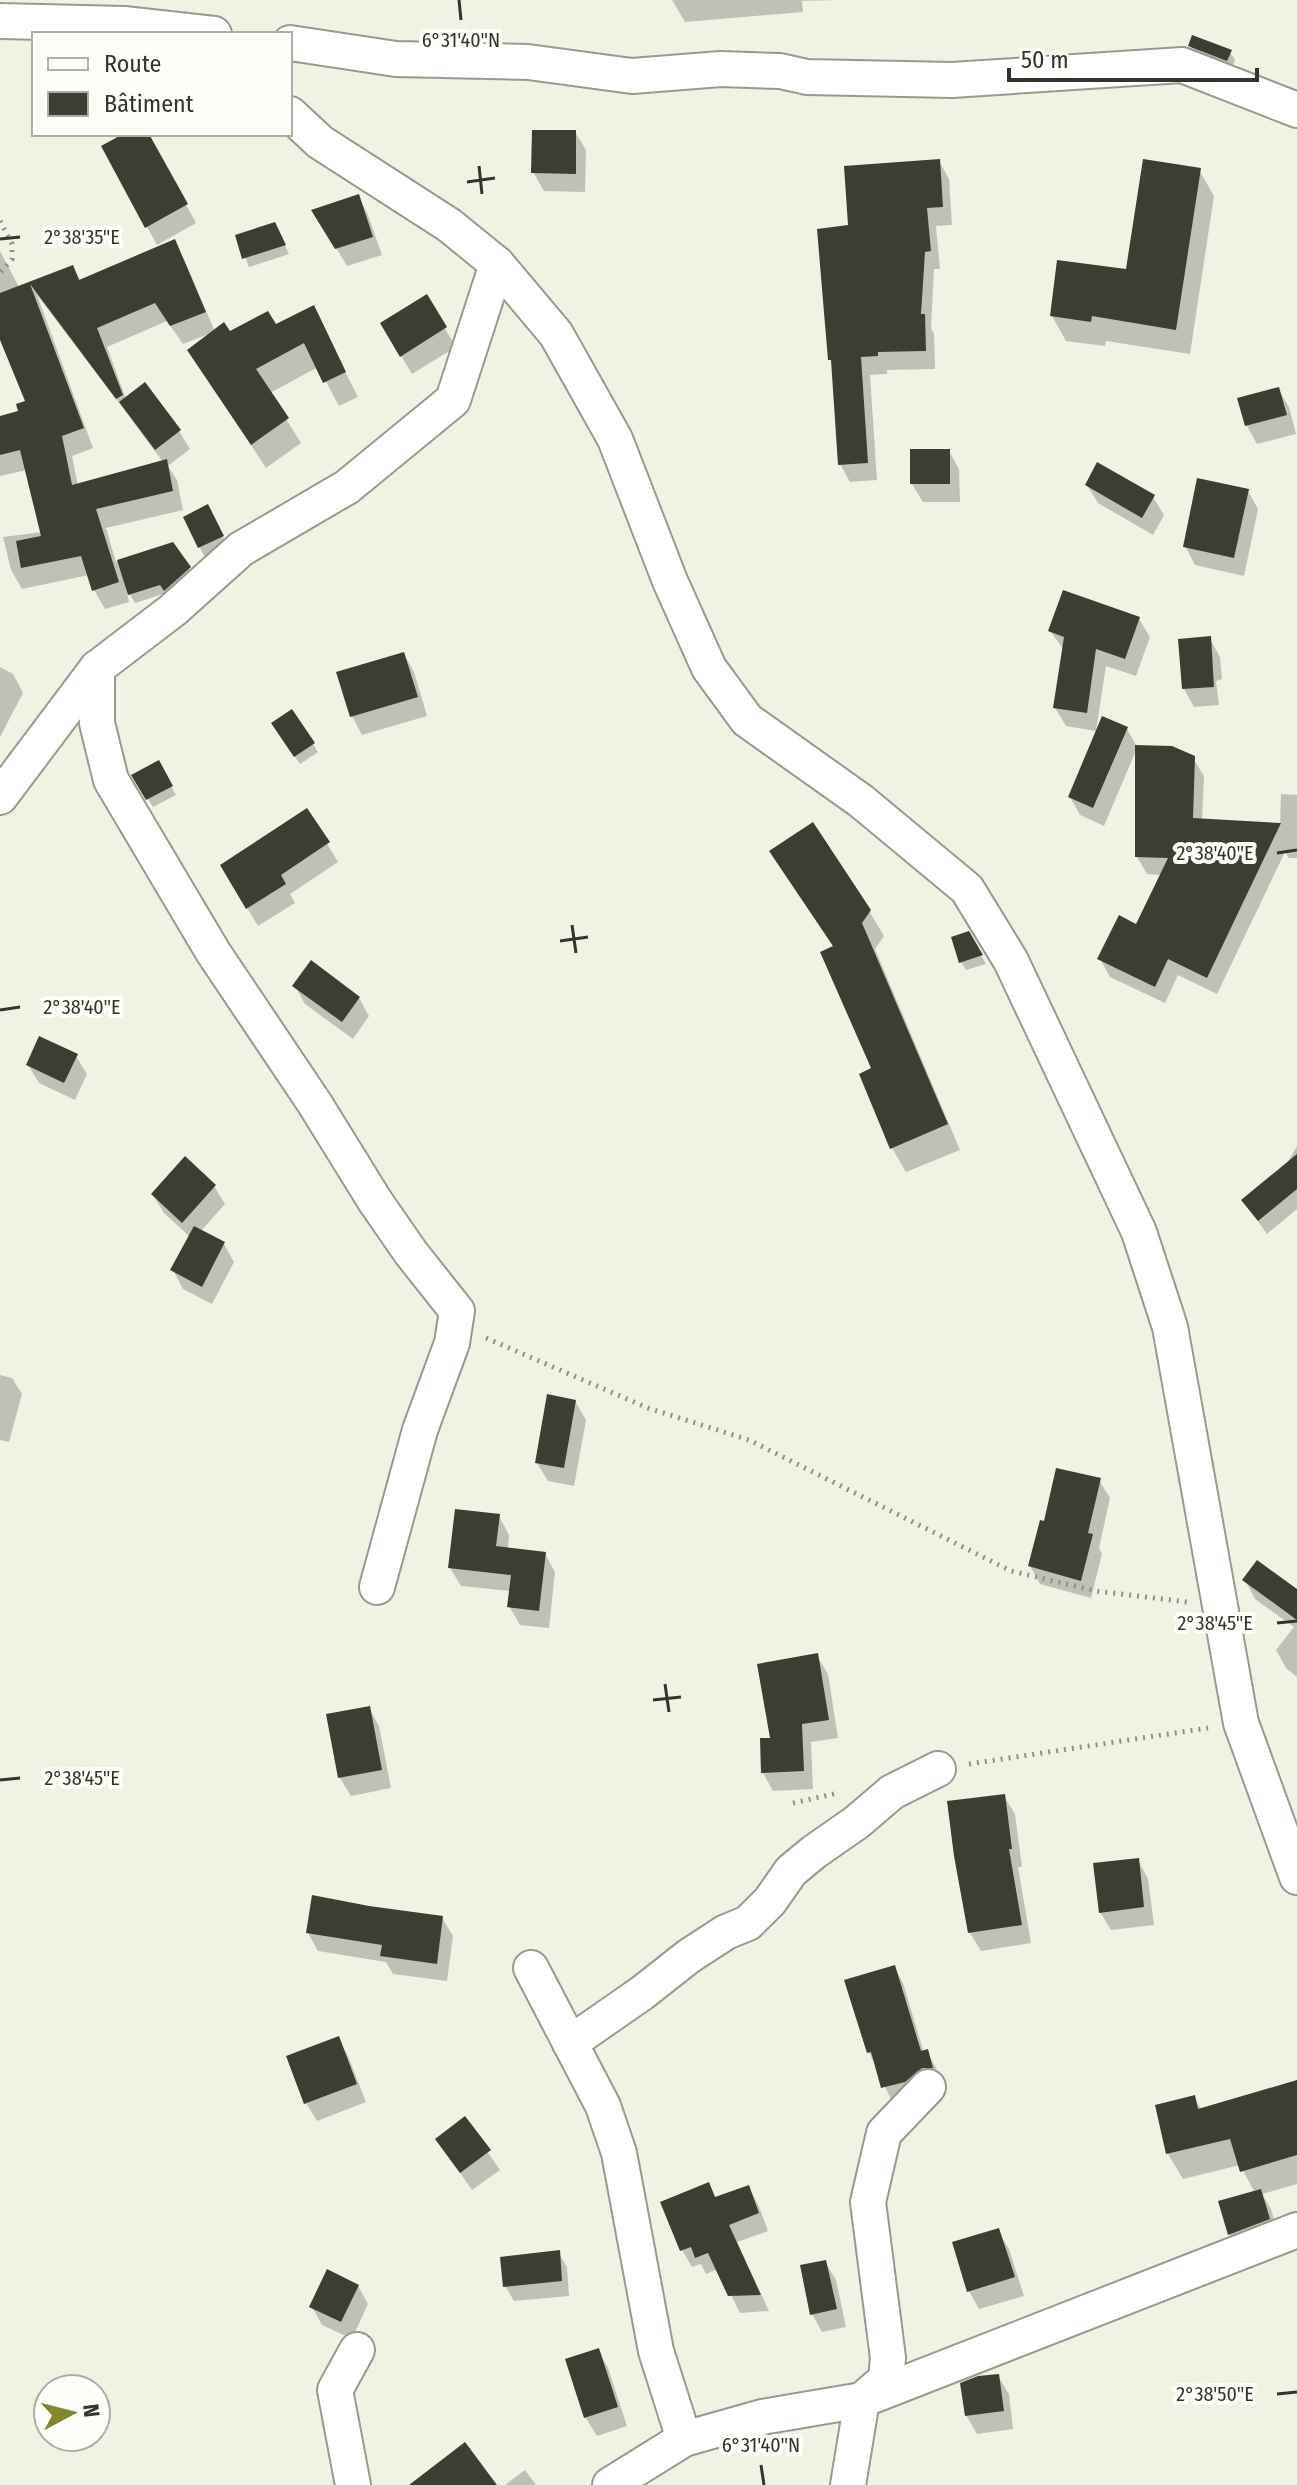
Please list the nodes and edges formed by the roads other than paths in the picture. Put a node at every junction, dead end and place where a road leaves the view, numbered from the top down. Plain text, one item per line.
1 (145, 0) edge
2 (0, 21) edge
3 (191, 32) edge
4 (197, 32) edge
5 (292, 43) edge
6 (1297, 110) edge
7 (292, 116) edge
8 (497, 264) junction
9 (97, 668) junction
10 (0, 797) edge
11 (377, 1587) dead end
12 (938, 1769) road end
13 (1297, 1877) edge
14 (531, 1968) dead end
15 (570, 2043) junction
16 (928, 2087) dead end
17 (1297, 2230) edge
18 (357, 2350) dead end
19 (862, 2400) junction
20 (684, 2439) junction
21 (353, 2485) edge
22 (610, 2485) edge
23 (848, 2485) edge

1 - 4 street
2 - 3 street
5 - 6 street
7 - 8 street
8 - 9 street
8 - 13 street
9 - 10 street
9 - 11 street
12 - 15 street
14 - 15 street
15 - 20 street
16 - 19 street
17 - 19 street
18 - 21 street
19 - 20 street
19 - 23 street
20 - 22 street

